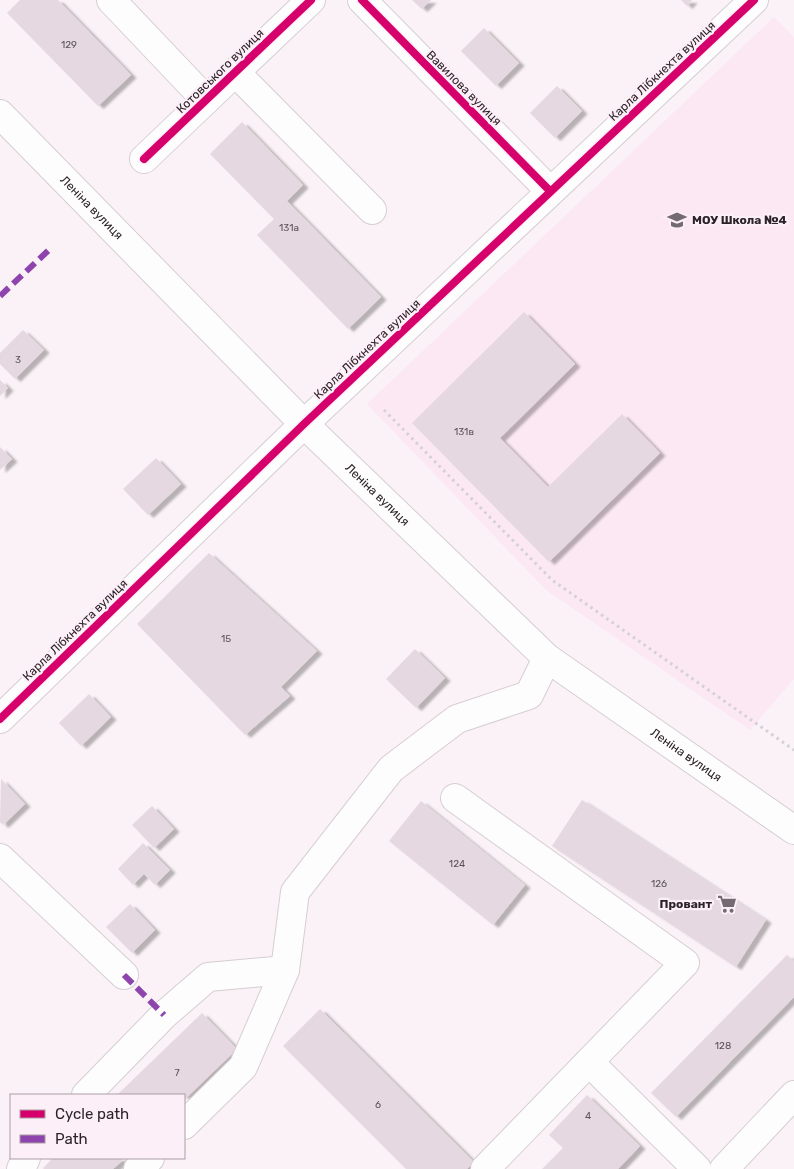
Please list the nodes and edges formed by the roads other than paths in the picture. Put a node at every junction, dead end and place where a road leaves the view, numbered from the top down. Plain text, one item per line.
1 (111, 0) edge
2 (311, 0) edge
3 (362, 0) edge
4 (754, 0) edge
5 (235, 72) junction
6 (206, 100) junction
7 (0, 114) edge
8 (144, 159) dead end
9 (550, 191) junction
10 (372, 210) dead end
11 (304, 424) junction
12 (547, 658) junction
13 (0, 719) edge
14 (455, 798) dead end
15 (794, 830) edge
16 (0, 858) edge
17 (285, 970) junction
18 (124, 975) dead end
19 (589, 1062) junction
20 (87, 1094) edge
21 (794, 1096) edge
22 (185, 1124) edge
23 (149, 1159) edge
24 (138, 1169) edge
25 (485, 1169) edge
26 (697, 1169) edge
27 (724, 1169) edge

1 - 6 street
2 - 5 street, Котовського вулиця
3 - 9 street, Вавилова вулиця
4 - 9 street, Карла Лібкнехта вулиця
5 - 6 street, Котовського вулиця
5 - 10 street
6 - 8 street, Котовського вулиця
7 - 11 street, Леніна вулиця
9 - 11 street, Карла Лібкнехта вулиця
11 - 12 street, Леніна вулиця
11 - 13 street, Карла Лібкнехта вулиця
12 - 15 street, Леніна вулиця
12 - 17 street
14 - 19 street
16 - 18 street
17 - 20 street
17 - 22 street
19 - 25 street
19 - 26 street
21 - 27 street
23 - 24 street

